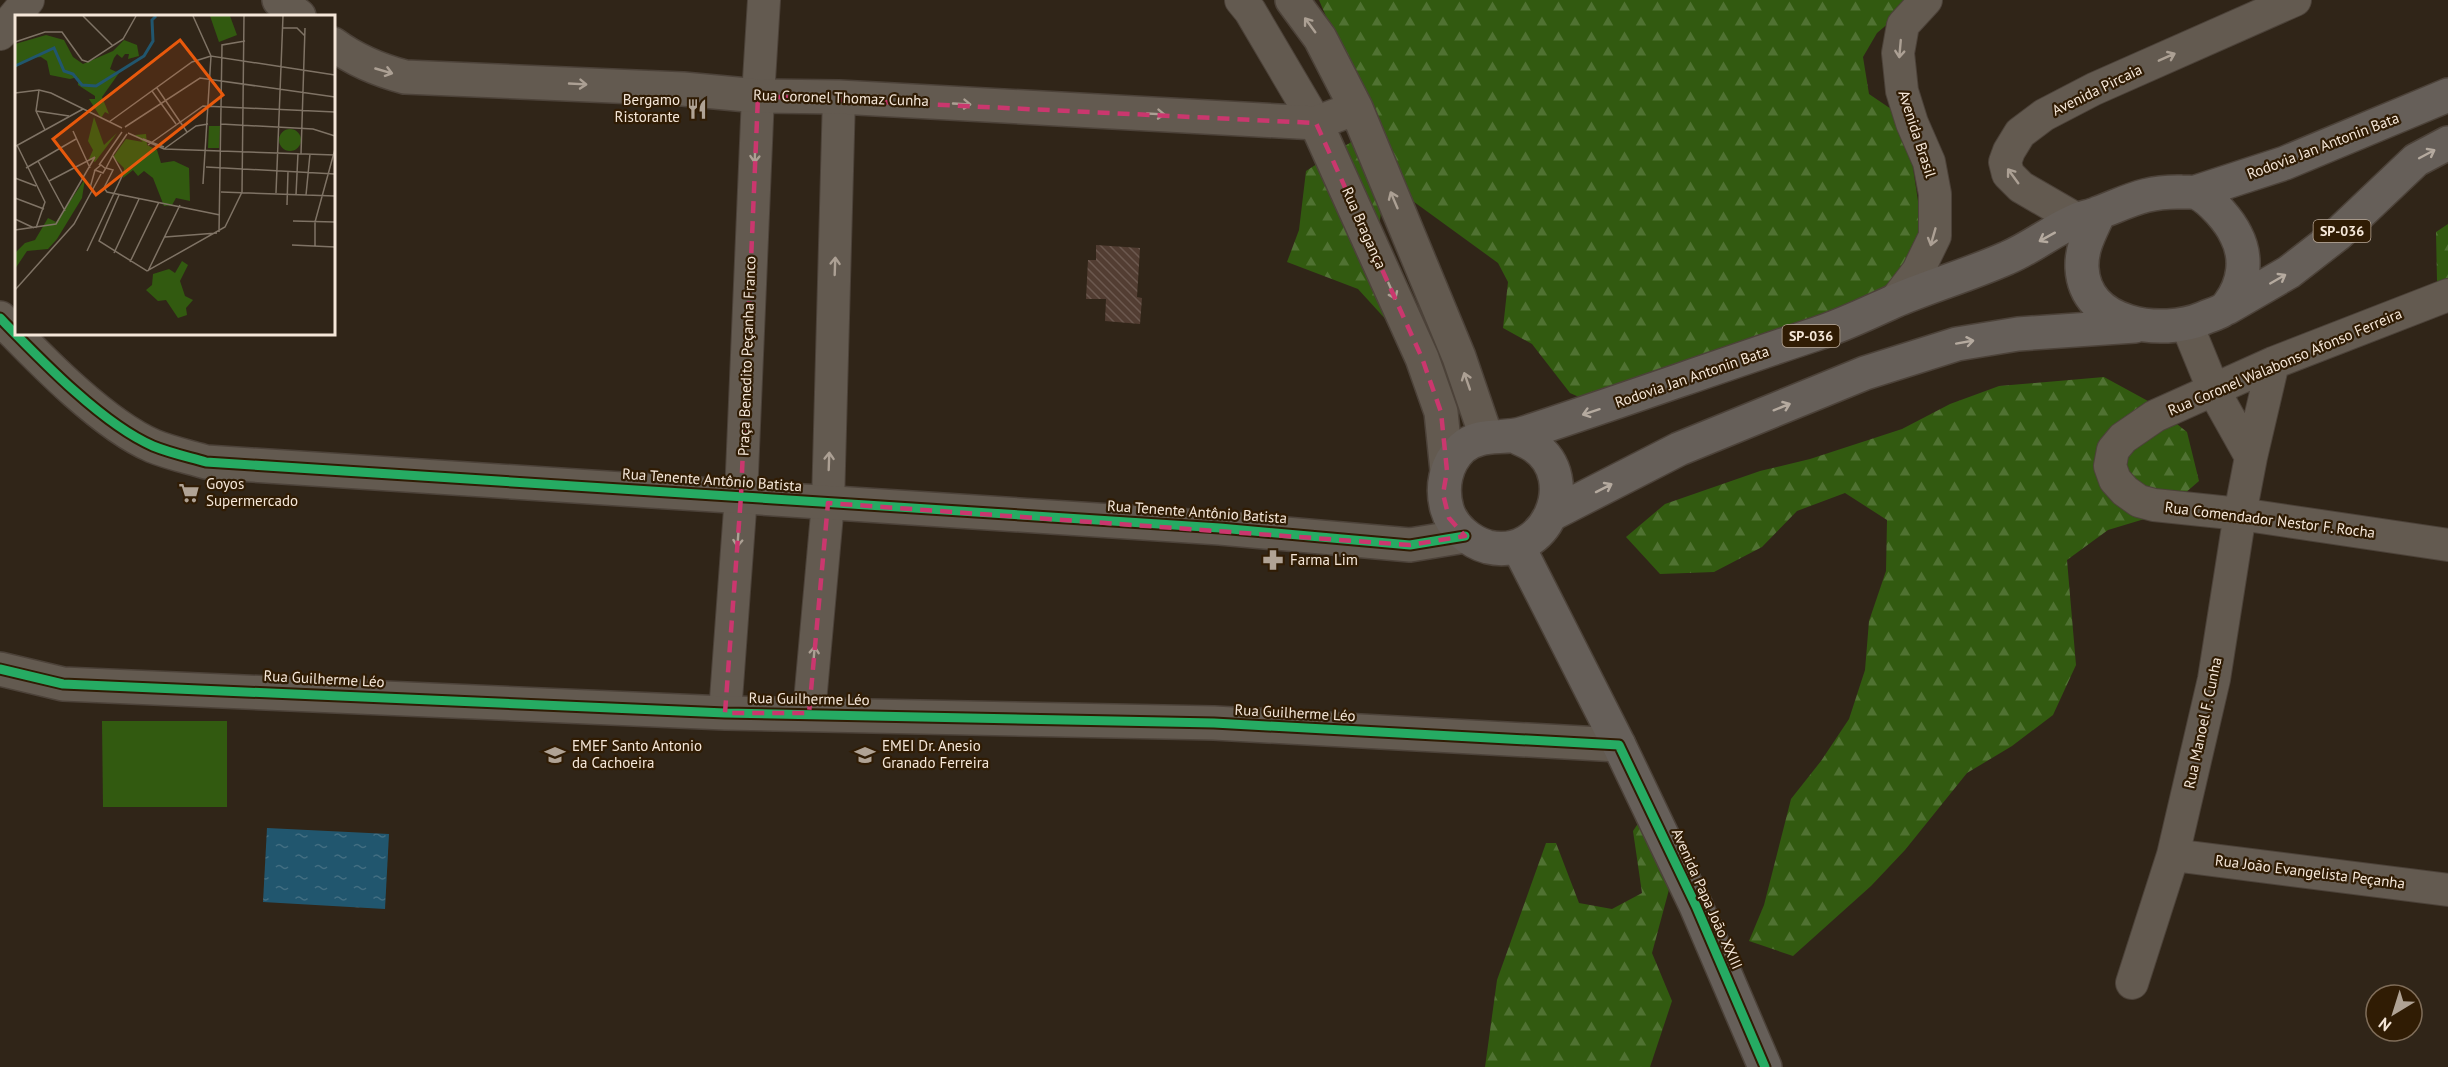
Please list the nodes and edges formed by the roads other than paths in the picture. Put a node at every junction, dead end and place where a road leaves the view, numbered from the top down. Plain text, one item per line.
1 (28, 0) edge
2 (764, 0) edge
3 (1241, 0) edge
4 (1292, 0) edge
5 (1926, 0) edge
6 (2295, 0) edge
7 (16, 15) edge
8 (15, 16) edge
9 (0, 34) edge
10 (334, 45) edge
11 (2448, 95) edge
12 (758, 96) junction
13 (839, 97) junction
14 (1356, 108) junction
15 (1316, 123) junction
16 (2448, 143) edge
17 (2196, 192) junction
18 (2089, 216) junction
19 (2448, 295) edge
20 (1895, 301) junction
21 (2227, 308) junction
22 (2187, 325) junction
23 (2143, 326) junction
24 (21, 334) edge
25 (2273, 363) junction
26 (2214, 391) junction
27 (1500, 436) junction
28 (2251, 457) junction
29 (2110, 466) joint
30 (1447, 471) junction
31 (741, 496) junction
32 (828, 503) junction
33 (1552, 514) junction
34 (2240, 514) junction
35 (1465, 536) junction
36 (2448, 545) edge
37 (1518, 546) junction
38 (0, 669) edge
39 (725, 713) junction
40 (809, 713) junction
41 (1619, 745) junction
42 (2173, 855) junction
43 (2448, 890) edge
44 (2132, 983) dead end
45 (1765, 1067) edge

1 - 7 street
2 - 12 street, Praça Benedito Peçanha Franco
3 - 15 street, Rua Bragança
14 -> 4 street
5 -> 20 street, Avenida Brasil
18 -> 6 street, Avenida Pircaia
8 - 9 street
10 -> 12 street, Rua Coronel Thomaz Cunha
11 - 17 main road, Rodovia Jan Antonin Bata / SP-036
12 - 13 street, Rua Coronel Thomaz Cunha
12 -> 31 street, Praça Benedito Peçanha Franco
13 -> 15 street, Rua Coronel Thomaz Cunha
32 -> 13 street
14 - 15 street, Rua Coronel Thomaz Cunha
27 -> 14 street
15 -> 30 street, Rua Bragança
21 -> 16 main road, SP-036
17 - 18 main road, SP-036
17 - 21 main road
18 -> 20 main road, Rodovia Jan Antonin Bata / SP-036
18 - 23 main road, SP-036
19 - 25 street, Rua Coronel Walabonso Afonso Ferreira
20 -> 27 main road, Rodovia Jan Antonin Bata / SP-036
21 - 22 main road, SP-036
22 - 23 main road, SP-036
22 - 26 street
33 -> 23 main road, SP-036
24 - 31 street, Rua Tenente Antônio Batista
25 - 26 street, Rua Coronel Walabonso Afonso Ferreira
25 - 28 street, Rua Manoel F. Cunha
26 - 28 street
26 - 29 street, Rua Coronel Walabonso Afonso Ferreira
27 - 30 main road, SP-036
27 - 33 main road
28 - 34 street, Rua Manoel F. Cunha
29 - 34 street, Rua Comendador Nestor F. Rocha
30 - 35 main road
31 - 32 street, Rua Tenente Antônio Batista
31 -> 39 street, Praça Benedito Peçanha Franco
32 - 35 street, Rua Tenente Antônio Batista
40 -> 32 street
33 - 37 main road, SP-036
34 - 36 street, Rua Comendador Nestor F. Rocha
34 - 42 street, Rua Manoel F. Cunha
35 - 37 main road
37 - 41 main road, Avenida Papa João XXIII
38 - 39 street, Rua Guilherme Léo
39 - 40 street, Rua Guilherme Léo
40 - 41 street, Rua Guilherme Léo
41 - 45 main road, Avenida Papa João XXIII
42 - 43 street, Rua João Evangelista Peçanha
42 - 44 street, Rua Manoel F. Cunha

